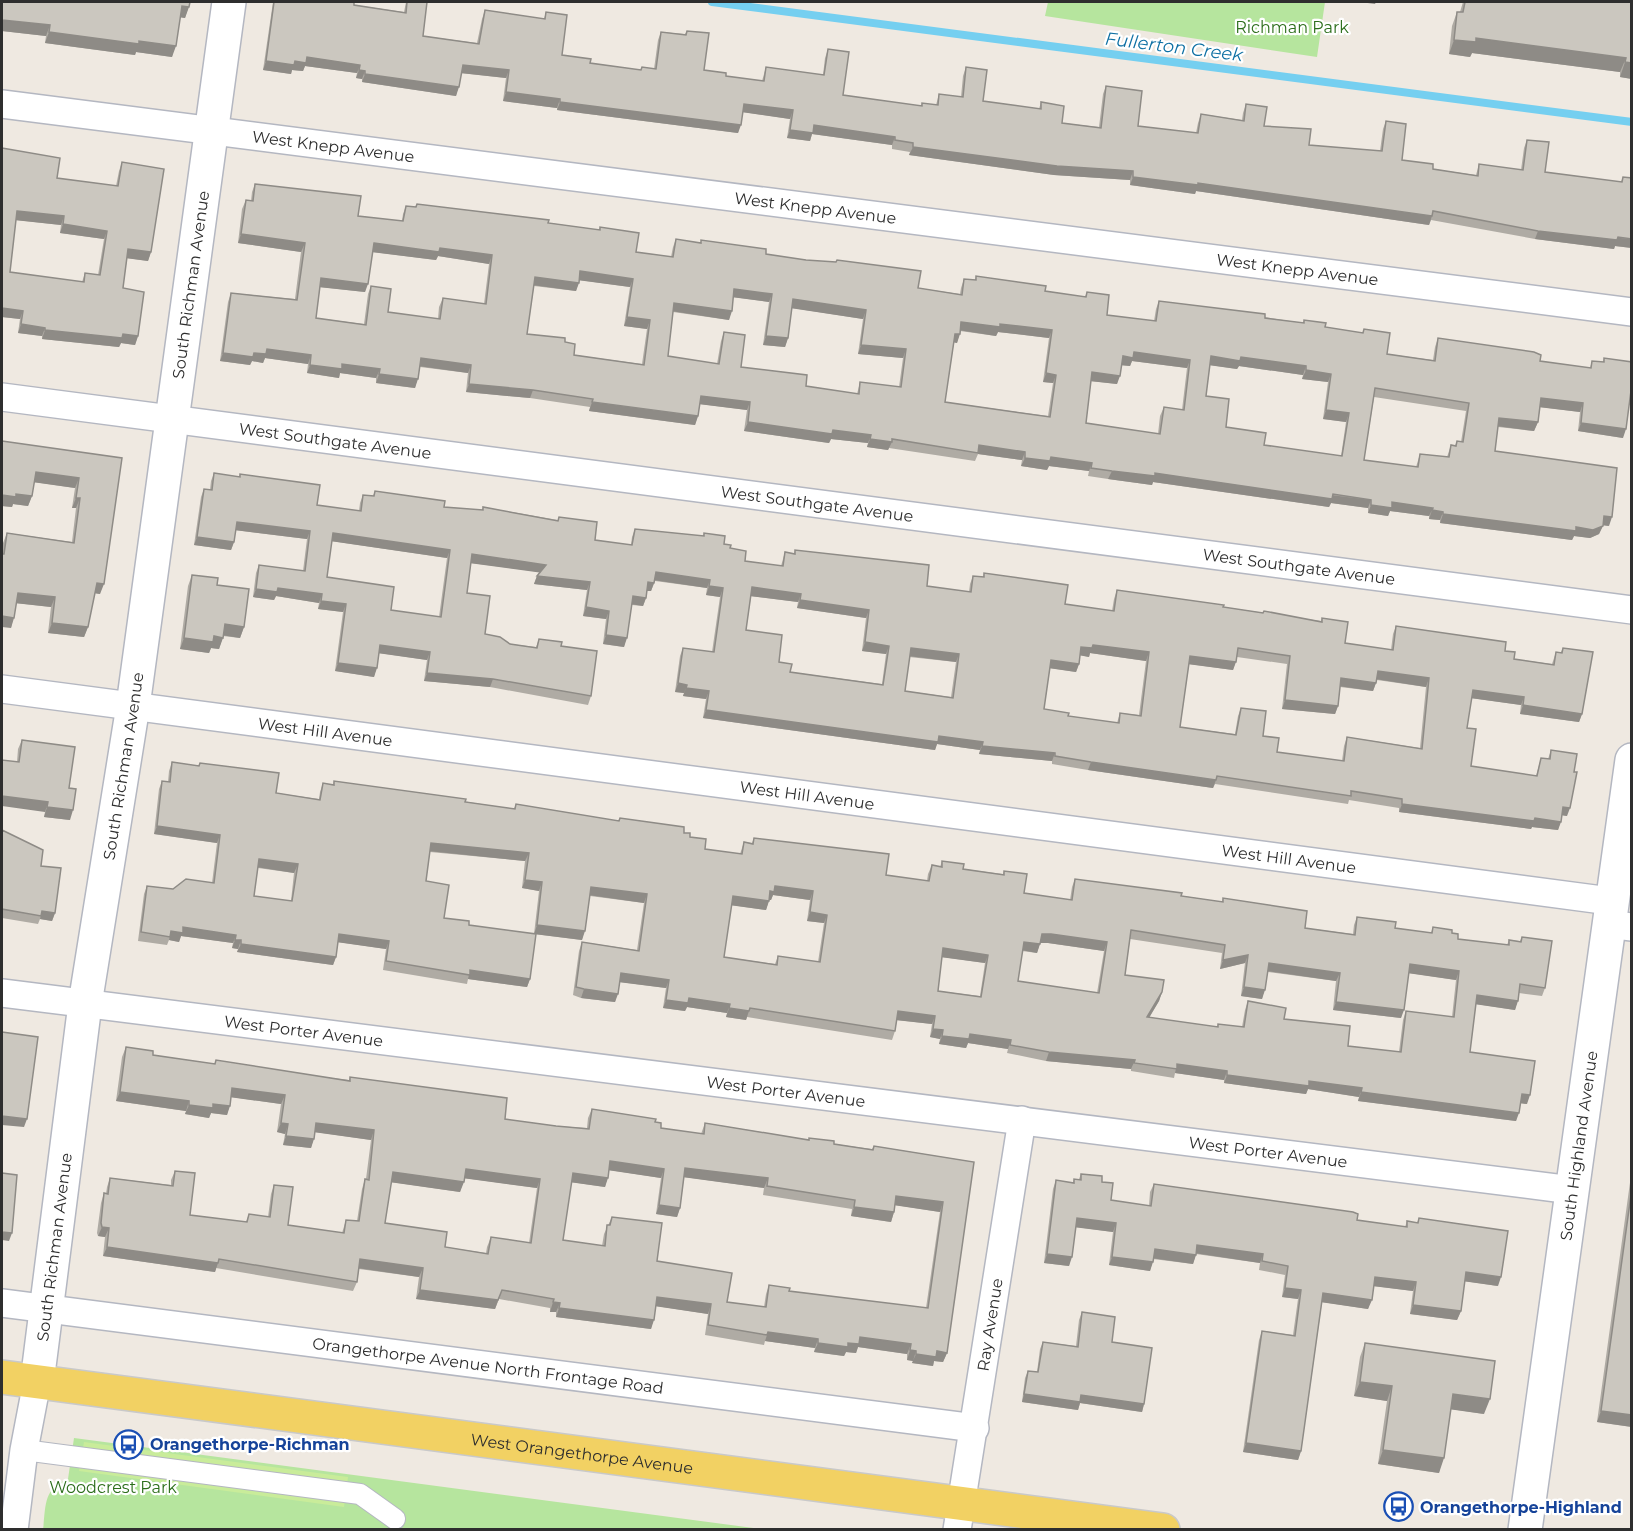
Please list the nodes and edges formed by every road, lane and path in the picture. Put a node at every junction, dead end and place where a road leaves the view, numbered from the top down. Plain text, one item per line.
1 (229, 2) edge
2 (2, 105) edge
3 (212, 132) junction
4 (1632, 312) edge
5 (2, 397) edge
6 (172, 420) junction
7 (1632, 610) edge
8 (2, 689) edge
9 (133, 706) junction
10 (1632, 760) edge
11 (1616, 917) edge
12 (2, 993) edge
13 (85, 1004) junction
14 (1022, 1120) junction
15 (1572, 1190) junction
16 (2, 1304) edge
17 (48, 1310) junction
18 (2, 1377) edge
19 (37, 1382) junction
20 (975, 1428) junction
21 (24, 1450) junction
22 (960, 1516) edge
23 (395, 1519) dead end
24 (14, 1530) edge
25 (1163, 1530) edge
26 (1525, 1530) edge

1 - 3 street, South Richman Avenue
2 - 3 street, West Knepp Avenue
3 - 4 street, West Knepp Avenue
3 - 6 street, South Richman Avenue
5 - 6 street, West Southgate Avenue
6 - 7 street, West Southgate Avenue
6 - 9 street, South Richman Avenue
8 - 9 street, West Hill Avenue
9 - 11 street, West Hill Avenue
9 - 13 street, South Richman Avenue
10 - 11 street, South Highland Avenue
11 - 15 street, South Highland Avenue
12 - 13 street, West Porter Avenue
13 - 14 street, West Porter Avenue
13 - 17 street, South Richman Avenue
14 - 15 street, West Porter Avenue
14 - 20 street, Ray Avenue
15 - 26 street, South Highland Avenue
16 - 17 street, Orangethorpe Avenue North Frontage Road
17 - 19 street, South Richman Avenue
17 - 20 street, Orangethorpe Avenue North Frontage Road
18 - 19 main road, West Orangethorpe Avenue
19 - 21 street, South Richman Avenue
19 - 22 main road, West Orangethorpe Avenue
20 - 22 street, Ray Avenue
21 - 23 street
21 - 24 street, South Richman Avenue
22 - 25 main road, West Orangethorpe Avenue

